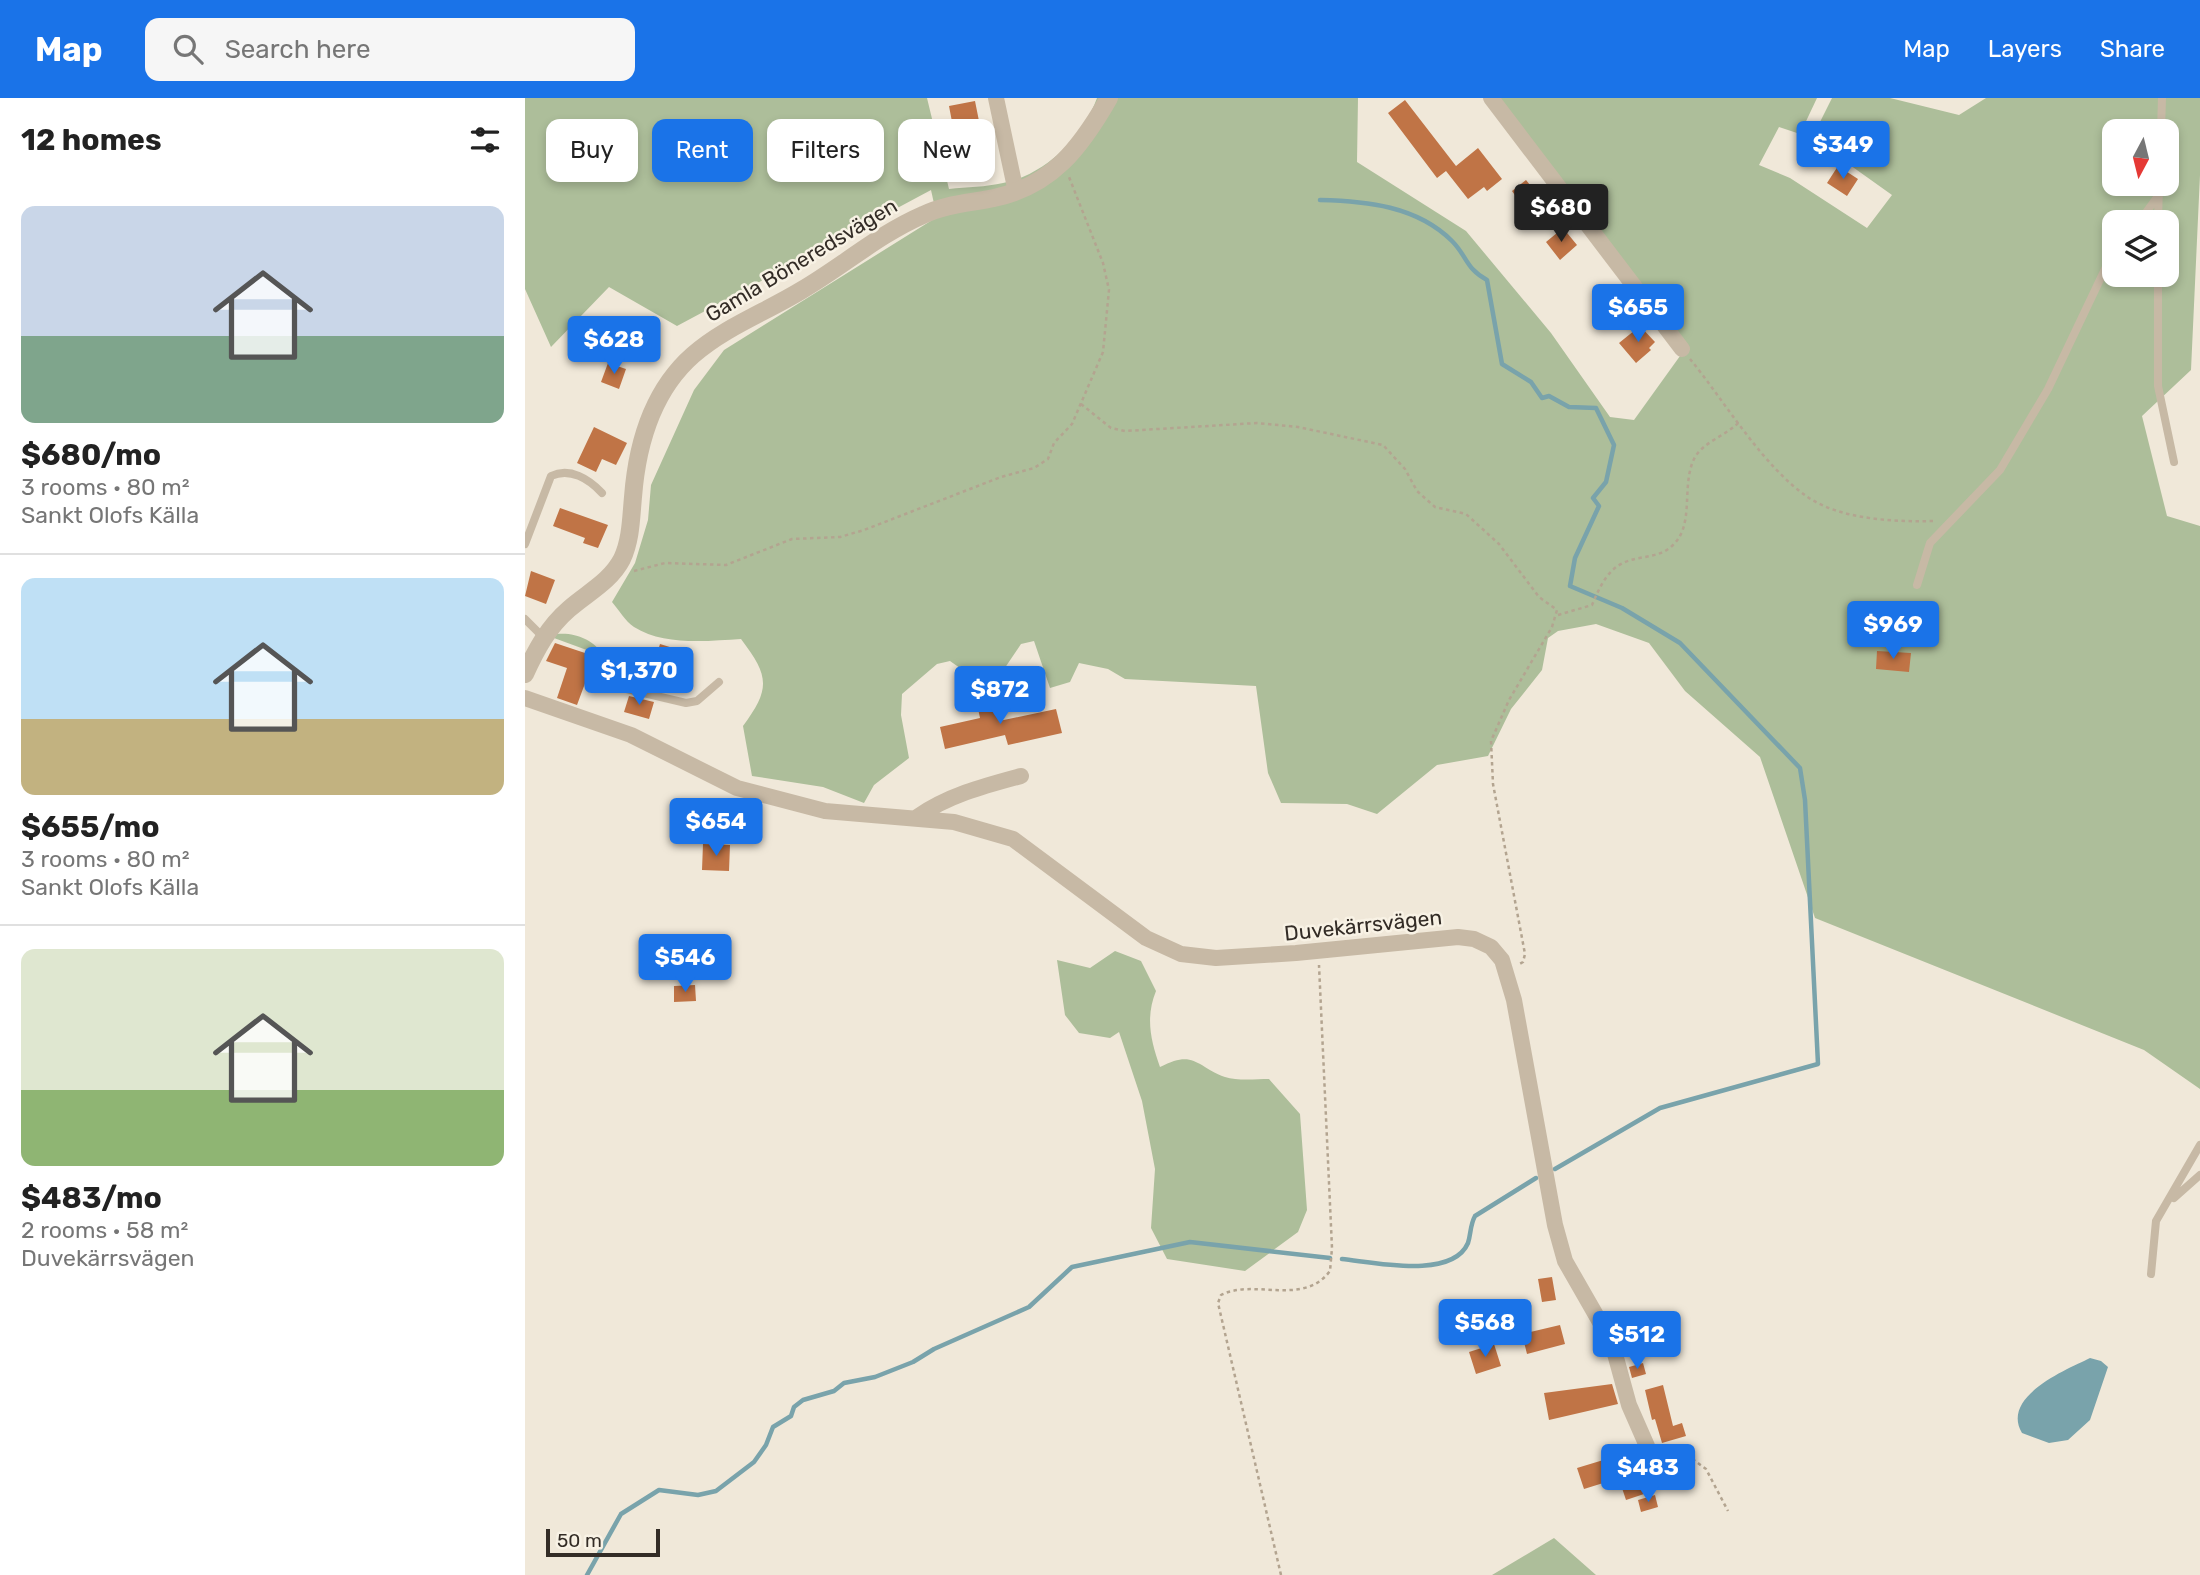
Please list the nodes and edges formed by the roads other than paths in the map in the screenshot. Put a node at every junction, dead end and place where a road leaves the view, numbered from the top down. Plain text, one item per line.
1 (996, 98) edge
2 (1109, 98) edge
3 (1491, 98) edge
4 (2162, 98) edge
5 (2161, 119) edge
6 (1016, 192) junction
7 (2158, 196) joint
8 (2148, 210) edge
9 (2158, 210) edge
10 (2102, 280) edge
11 (2158, 287) edge
12 (1682, 349) road end
13 (2173, 462) dead end
14 (602, 492) dead end
15 (525, 544) edge
16 (1917, 585) dead end
17 (525, 619) edge
18 (543, 637) junction
19 (525, 674) edge
20 (719, 682) dead end
21 (614, 687) dead end
22 (525, 698) edge
23 (1021, 776) dead end
24 (916, 817) junction
25 (2200, 1145) edge
26 (2200, 1175) edge
27 (2165, 1206) junction
28 (2151, 1273) dead end
29 (1647, 1446) road end

1 - 6 street
2 - 6 street, Gamla Böneredsvägen
3 - 12 street
4 - 5 lane
6 - 18 street, Gamla Böneredsvägen
7 - 8 lane
7 - 9 lane
10 - 16 lane
11 - 13 lane
14 - 15 lane
17 - 18 lane
18 - 19 street, Gamla Böneredsvägen
20 - 21 lane
22 - 24 street, Duvekärrsvägen
23 - 24 street
24 - 29 street, Duvekärrsvägen
25 - 27 lane
26 - 27 lane
27 - 28 lane

